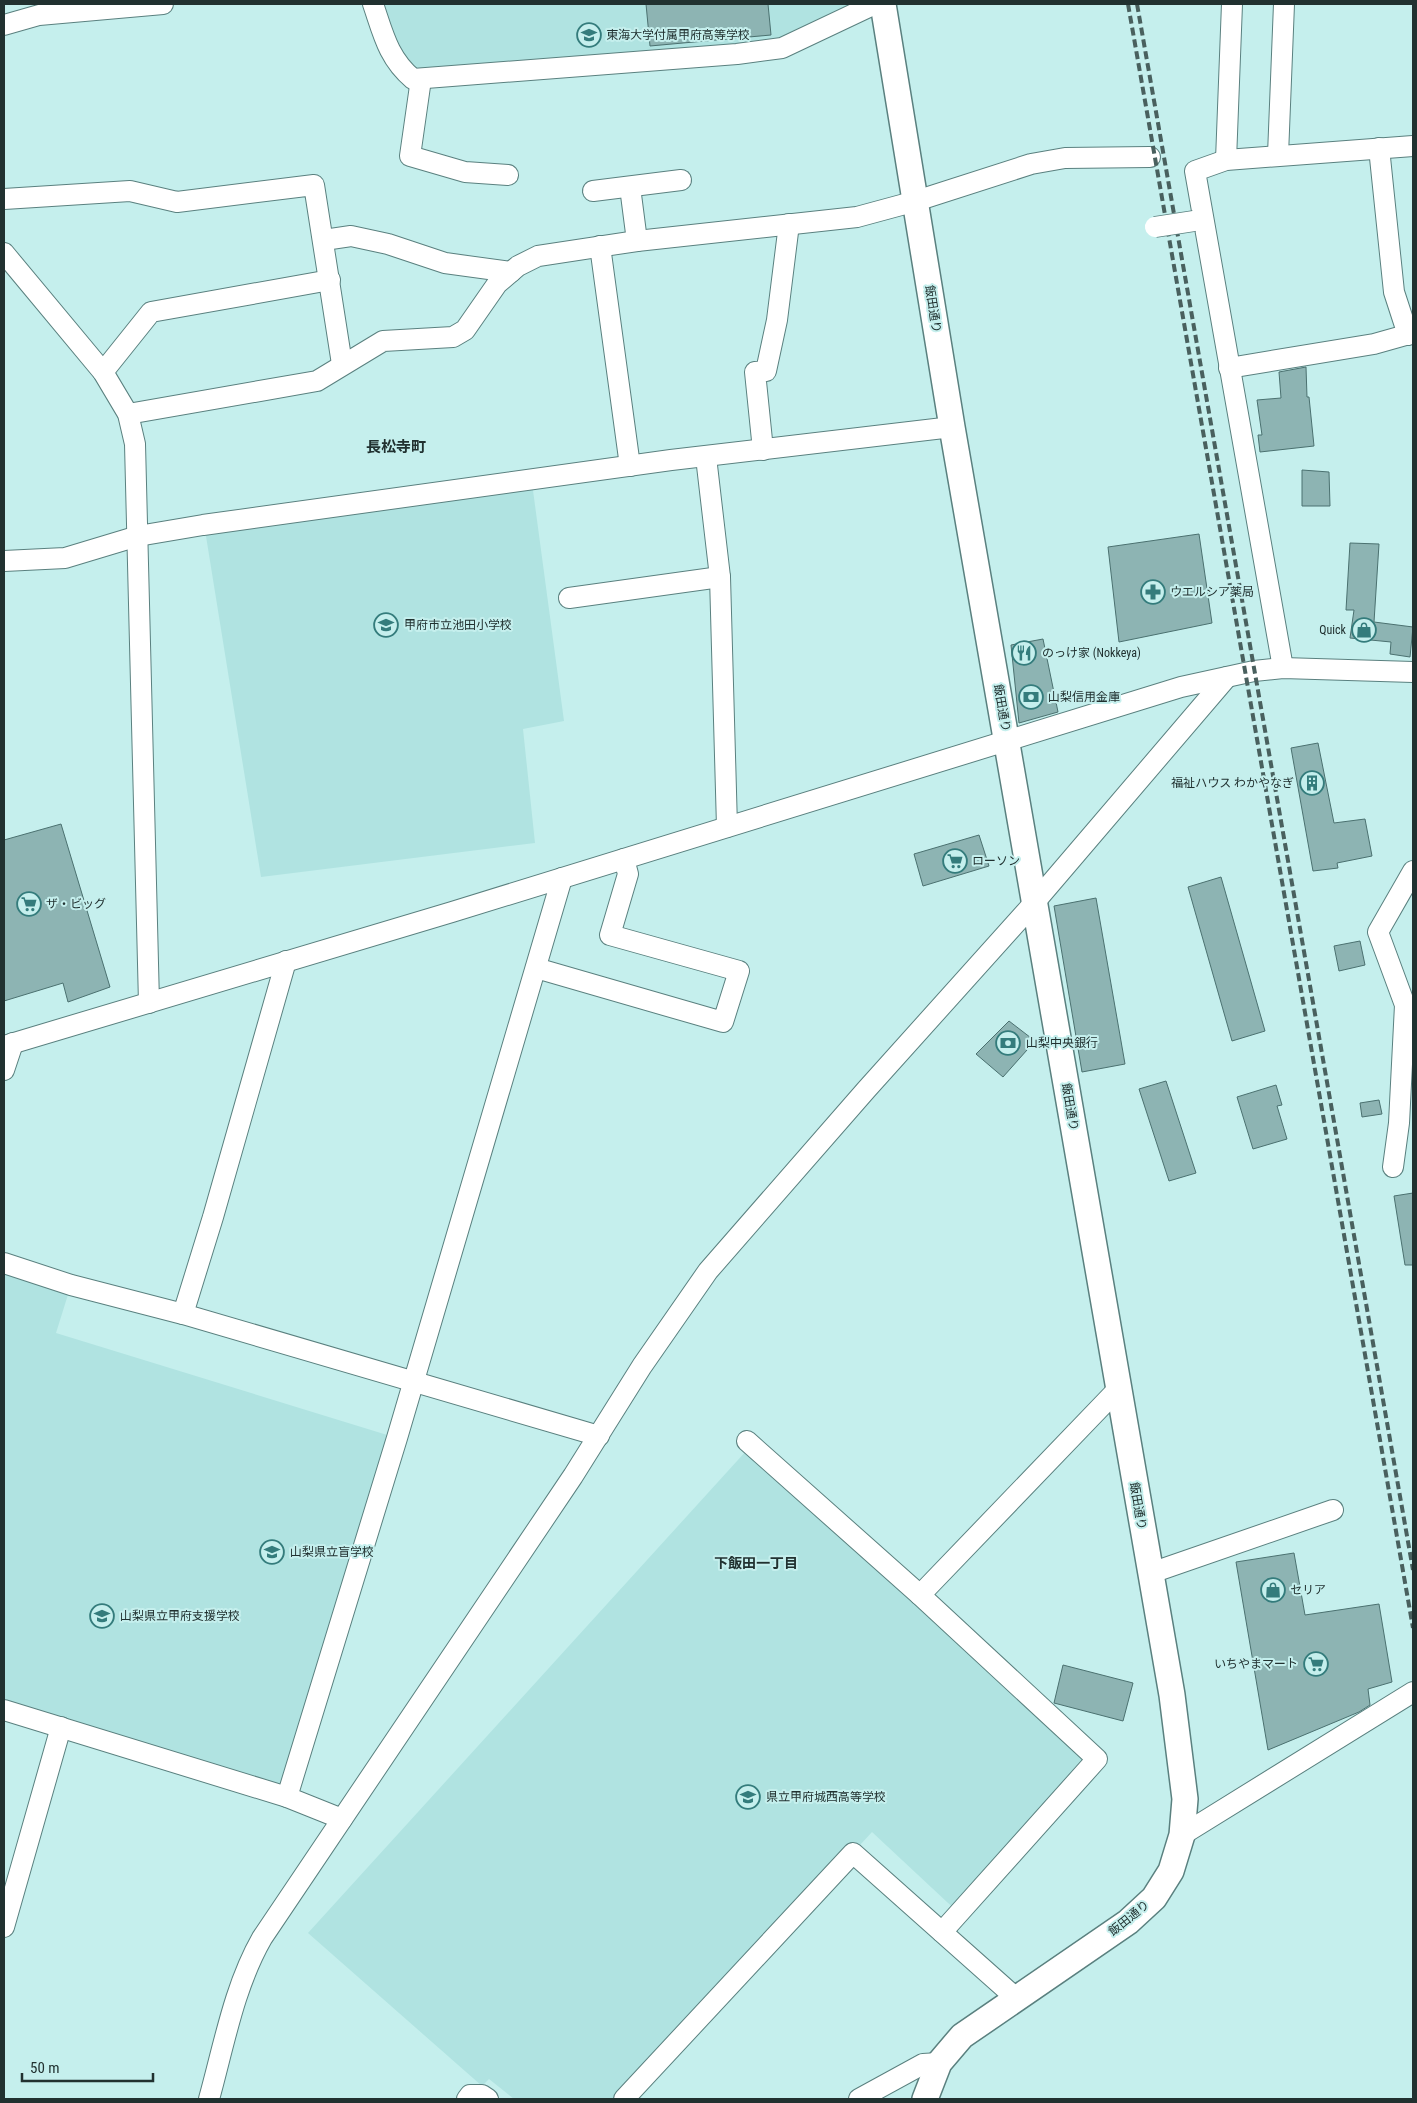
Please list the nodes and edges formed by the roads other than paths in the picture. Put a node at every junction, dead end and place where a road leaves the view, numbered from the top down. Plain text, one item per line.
1 (151, 4) edge
2 (373, 4) edge
3 (1232, 4) edge
4 (1284, 4) edge
5 (871, 5) edge
6 (4, 25) edge
7 (421, 79) junction
8 (1413, 146) edge
9 (1379, 148) junction
10 (1278, 156) junction
11 (1150, 157) dead end
12 (1226, 160) junction
13 (508, 175) dead end
14 (681, 180) dead end
15 (630, 187) junction
16 (593, 191) dead end
17 (4, 199) edge
18 (916, 201) junction
19 (1194, 220) dead end
20 (789, 224) junction
21 (1155, 228) dead end
22 (324, 240) junction
23 (636, 241) junction
24 (600, 246) junction
25 (4, 254) edge
26 (511, 272) junction
27 (330, 280) junction
28 (1411, 334) edge
29 (342, 364) junction
30 (1229, 368) junction
31 (104, 372) junction
32 (128, 414) junction
33 (952, 427) junction
34 (763, 450) junction
35 (706, 457) junction
36 (630, 466) junction
37 (138, 536) junction
38 (4, 562) edge
39 (720, 577) junction
40 (569, 598) dead end
41 (1283, 668) junction
42 (1413, 672) edge
43 (1227, 678) junction
44 (1008, 741) junction
45 (727, 827) junction
46 (624, 859) junction
47 (1413, 871) edge
48 (562, 878) junction
49 (1034, 903) junction
50 (286, 962) junction
51 (536, 968) junction
52 (148, 1003) junction
53 (8, 1045) edge
54 (4, 1070) edge
55 (1393, 1168) dead end
56 (4, 1263) edge
57 (183, 1314) junction
58 (414, 1380) junction
59 (1118, 1389) junction
60 (599, 1436) junction
61 (747, 1441) dead end
62 (1333, 1510) dead end
63 (1151, 1573) junction
64 (920, 1595) junction
65 (1413, 1692) edge
66 (4, 1710) edge
67 (60, 1727) junction
68 (287, 1797) junction
69 (342, 1819) junction
70 (1182, 1835) junction
71 (12, 1874) edge
72 (4, 1927) edge
73 (942, 1932) junction
74 (1016, 1998) junction
75 (938, 2063) junction
76 (209, 2099) edge
77 (466, 2099) edge
78 (488, 2099) edge
79 (624, 2099) edge
80 (860, 2099) edge
81 (925, 2099) edge

1 - 6 street
2 - 7 street
3 - 12 street
4 - 10 street
5 - 7 street
5 - 18 main road, 飯田通り
7 - 13 street
8 - 9 street
9 - 10 street
9 - 28 street
10 - 12 street
11 - 18 street
12 - 30 street
14 - 15 street
15 - 16 street
15 - 23 street
17 - 22 street
18 - 20 street
18 - 33 main road, 飯田通り
19 - 21 street, bridge
20 - 23 street
20 - 34 street
22 - 26 street
22 - 27 street
23 - 24 street
24 - 26 street
24 - 36 street
25 - 31 street
26 - 29 street
27 - 29 street
27 - 31 street
28 - 30 street
29 - 32 street
30 - 41 street
31 - 32 street
32 - 37 street
33 - 34 street
33 - 44 main road, 飯田通り
34 - 35 street
35 - 36 street
35 - 39 street
36 - 37 street
37 - 38 street
37 - 52 street
39 - 40 street
39 - 45 street
41 - 42 street
41 - 43 street
43 - 44 street
43 - 49 street
44 - 45 street
44 - 49 main road, 飯田通り
45 - 46 street
46 - 48 street
46 - 51 street
47 - 55 street
48 - 50 street
48 - 51 street
49 - 59 main road, 飯田通り
49 - 60 street
50 - 52 street
50 - 57 street
51 - 58 street
52 - 53 street
53 - 54 street
56 - 57 street
57 - 58 street
58 - 60 street
58 - 68 street
59 - 63 main road, 飯田通り
59 - 64 street
60 - 69 street
61 - 64 street
62 - 63 street
63 - 70 main road, 飯田通り
64 - 73 street
65 - 70 street
66 - 67 street
67 - 68 street
67 - 71 street
68 - 69 street
69 - 76 street
70 - 74 main road, 飯田通り
71 - 72 street
73 - 74 street
73 - 79 street
74 - 75 main road, 飯田通り
75 - 80 street
75 - 81 main road, 飯田通り
77 - 78 street

